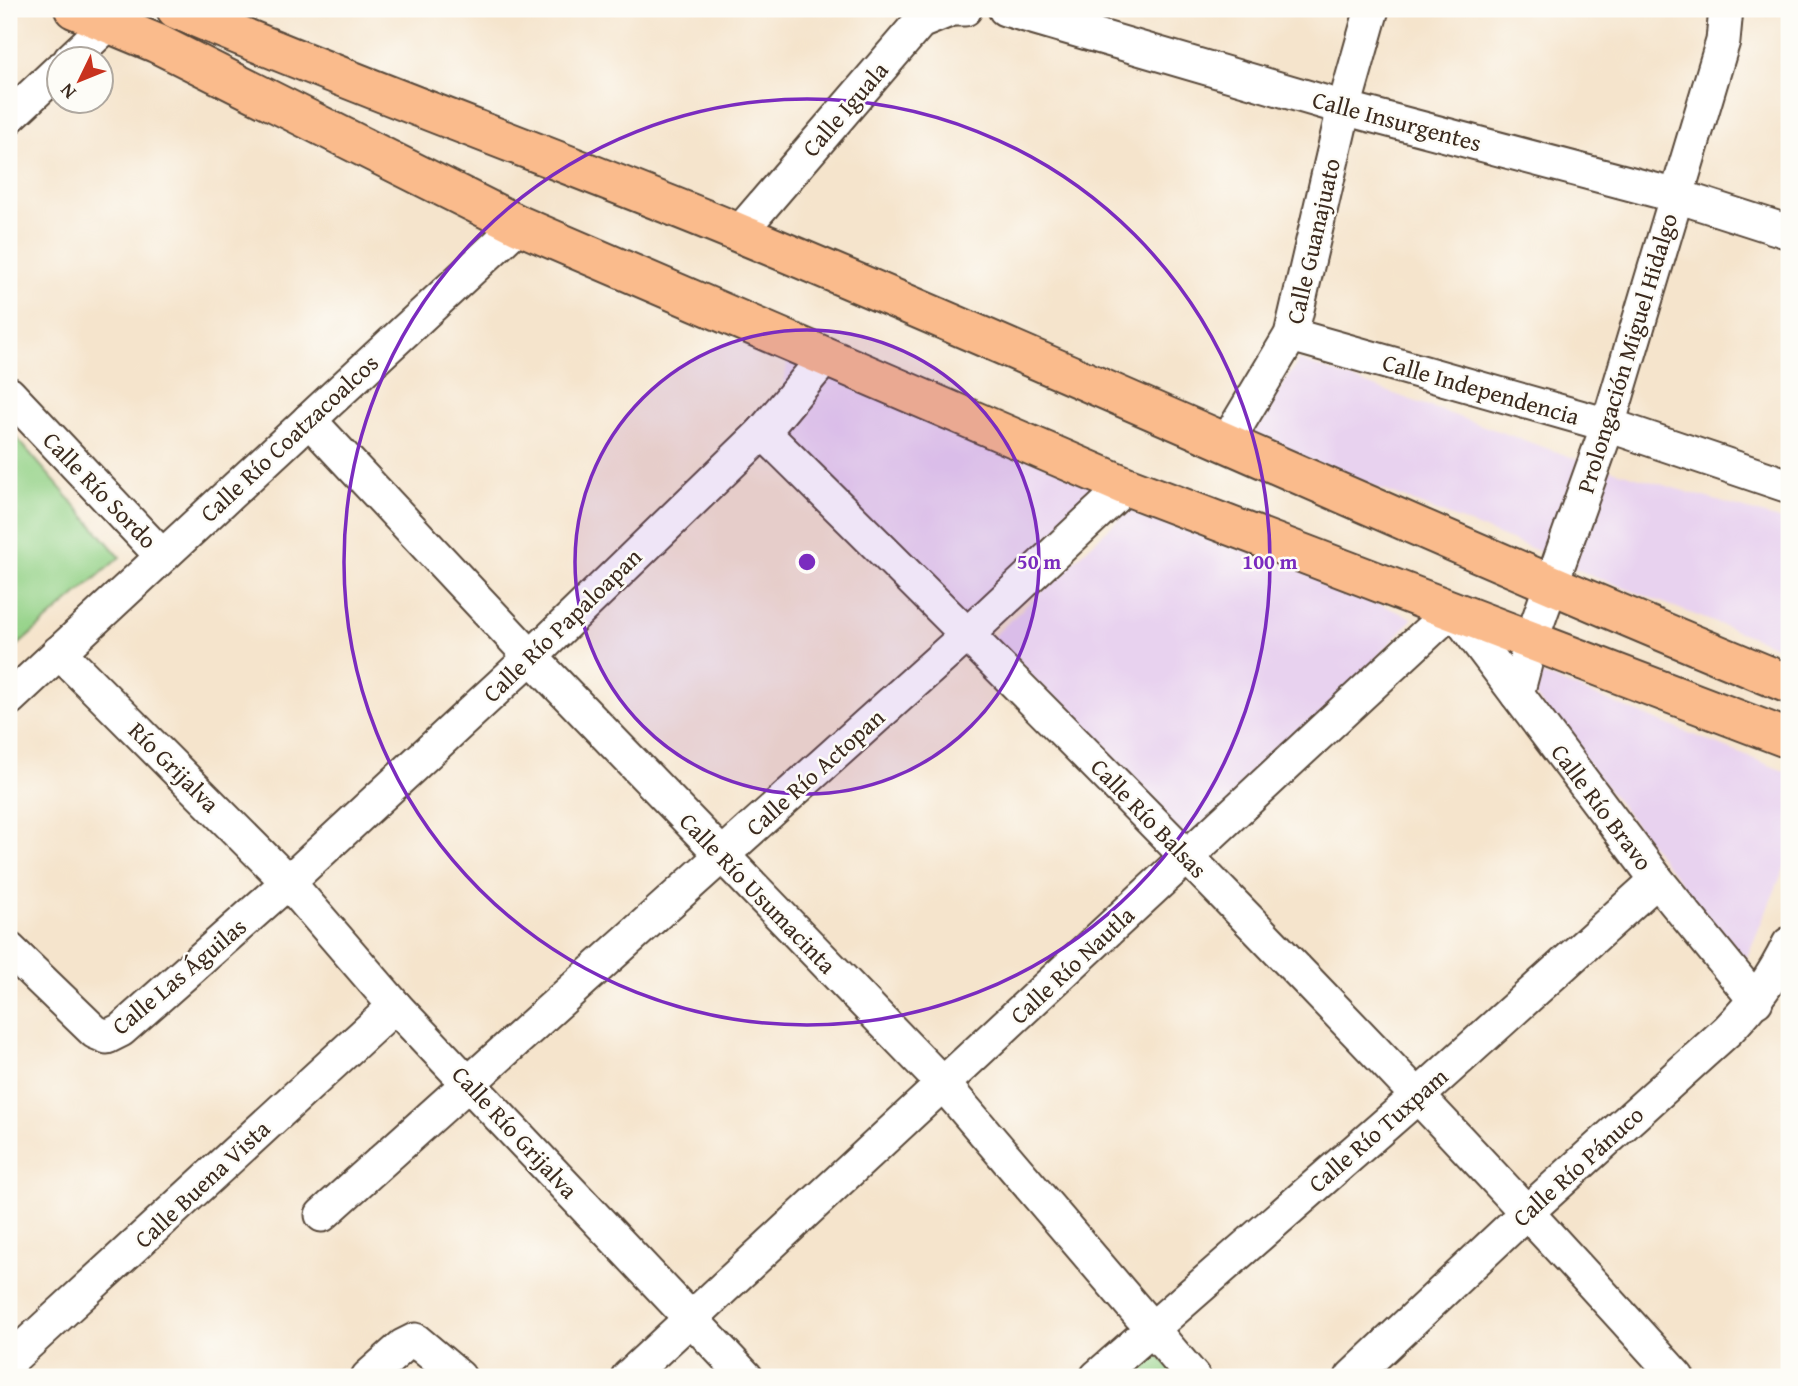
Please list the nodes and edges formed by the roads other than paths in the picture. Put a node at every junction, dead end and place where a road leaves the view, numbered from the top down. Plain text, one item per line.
1 (176, 9) edge
2 (965, 9) edge
3 (1004, 9) edge
4 (1372, 9) edge
5 (1726, 9) edge
6 (102, 14) edge
7 (914, 15) edge
8 (80, 46) edge
9 (46, 82) edge
10 (1344, 108) junction
11 (9, 117) edge
12 (1676, 196) junction
13 (519, 225) junction
14 (1789, 232) edge
15 (739, 233) junction
16 (1291, 335) junction
17 (825, 358) junction
18 (9, 394) edge
19 (309, 420) junction
20 (1608, 425) junction
21 (763, 432) junction
22 (1227, 442) junction
23 (1126, 486) junction
24 (1789, 486) edge
25 (162, 556) junction
26 (1551, 587) junction
27 (1453, 610) junction
28 (968, 635) junction
29 (1531, 641) junction
30 (59, 652) junction
31 (531, 657) junction
32 (1789, 684) edge
33 (1517, 694) junction
34 (9, 699) edge
35 (1789, 739) edge
36 (722, 856) junction
37 (1187, 857) junction
38 (1657, 880) junction
39 (288, 882) junction
40 (1789, 944) edge
41 (9, 949) edge
42 (1756, 1001) junction
43 (396, 1006) junction
44 (470, 1084) junction
45 (944, 1084) junction
46 (1418, 1096) junction
47 (1528, 1211) junction
48 (322, 1215) dead end
49 (691, 1320) junction
50 (1149, 1328) junction
51 (9, 1361) edge
52 (368, 1377) edge
53 (459, 1377) edge
54 (628, 1377) edge
55 (746, 1377) edge
56 (1097, 1377) edge
57 (1193, 1377) edge
58 (1352, 1377) edge
59 (1677, 1377) edge

1 - 15 main road
2 - 7 street, Calle Iguala
3 - 10 street, Calle Insurgentes
4 - 10 street, Calle Guanajuato
5 - 12 street, Prolongación Miguel Hidalgo
6 - 8 street
6 - 13 main road
7 - 15 street, Calle Iguala
9 - 11 street
10 - 12 street, Calle Insurgentes
10 - 16 street, Calle Guanajuato
12 - 14 street, Calle Insurgentes
12 - 20 street, Prolongación Miguel Hidalgo
13 - 17 main road
13 - 19 street, Calle Río Coatzacoalcos
15 - 22 main road
16 - 20 street, Calle Independencia
16 - 22 street, Calle Guanajuato
17 - 21 street, Calle Río Papaloapan
17 - 23 main road
18 - 25 street, Calle Río Sordo
19 - 25 street, Calle Río Coatzacoalcos
19 - 31 street, Calle Río Usumacinta
20 - 24 street, Calle Independencia
20 - 26 street, Prolongación Miguel Hidalgo
21 - 28 street, Calle Río Balsas
21 - 31 street, Calle Río Papaloapan
22 - 26 main road
23 - 27 main road
23 - 28 street, Calle Río Actopan
25 - 30 street, Calle Río Coatzacoalcos
26 - 29 street, Prolongación Miguel Hidalgo
26 - 32 main road
27 - 29 main road
27 - 33 street, Calle Río Bravo
27 - 37 street, Calle Río Nautla
28 - 36 street, Calle Río Actopan
28 - 37 street, Calle Río Balsas
29 - 33 street, Prolongación Miguel Hidalgo
29 - 35 main road
30 - 34 street, Calle Río Coatzacoalcos
30 - 39 street, Río Grijalva
31 - 36 street, Calle Río Usumacinta
31 - 39 street, Calle Río Papaloapan
33 - 38 street, Calle Río Bravo
36 - 44 street, Calle Río Actopan
36 - 45 street, Calle Río Usumacinta
37 - 45 street, Calle Río Nautla
37 - 46 street, Calle Río Balsas
38 - 42 street, Calle Río Bravo
38 - 46 street, Calle Río Tuxpam
39 - 41 street, Calle Las Águilas
39 - 43 street, Calle Río Grijalva
40 - 42 street, Calle Río Pánuco
42 - 47 street, Calle Río Pánuco
43 - 44 street, Calle Río Grijalva
43 - 51 street, Calle Buena Vista
44 - 48 street, Calle Río Actopan
44 - 49 street, Calle Río Grijalva
45 - 49 street, Calle Río Nautla
45 - 50 street, Calle Río Usumacinta
46 - 47 street, Calle Río Balsas
46 - 50 street, Calle Río Tuxpam
47 - 58 street, Calle Río Pánuco
47 - 59 street, Calle Río Balsas
49 - 54 street, Calle Río Nautla
49 - 55 street, Calle Río Grijalva
50 - 56 street, Calle Río Tuxpam
50 - 57 street, Calle Río Usumacinta
52 - 53 street

